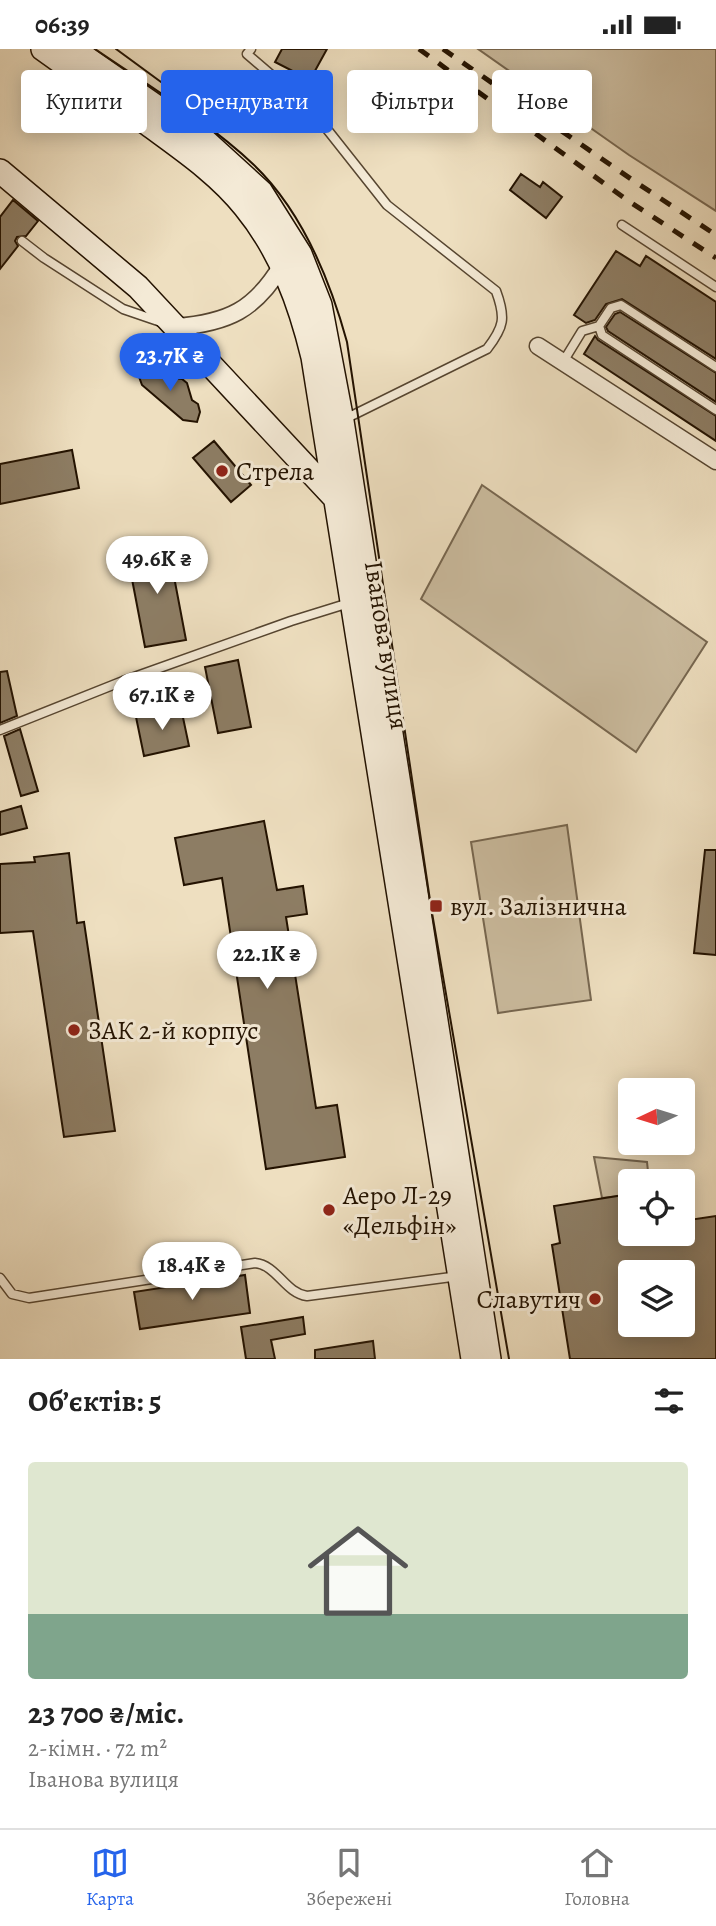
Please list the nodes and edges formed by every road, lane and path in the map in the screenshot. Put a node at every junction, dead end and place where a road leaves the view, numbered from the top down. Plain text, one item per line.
1 (43, 49) edge
2 (73, 49) edge
3 (251, 49) edge
4 (0, 171) edge
5 (622, 225) dead end
6 (22, 241) dead end
7 (282, 265) junction
8 (716, 287) edge
9 (599, 326) junction
10 (176, 327) junction
11 (538, 346) dead end
12 (563, 362) junction
13 (716, 367) edge
14 (716, 410) edge
15 (342, 421) junction
16 (716, 461) edge
17 (334, 497) junction
18 (357, 520) junction
19 (360, 600) junction
20 (0, 730) edge
21 (468, 1274) junction
22 (0, 1278) edge
23 (472, 1359) edge
24 (489, 1359) edge

1 - 7 main road, Іванова вулиця
2 - 15 main road, Іванова вулиця
3 - 15 lane
4 - 10 main road
5 - 8 lane
6 - 10 lane
7 - 10 street
7 - 17 main road, Іванова вулиця
9 - 12 lane
9 - 13 lane
9 - 14 lane
10 - 17 main road
11 - 12 street
12 - 16 street
15 - 18 main road, Іванова вулиця
17 - 18 street
17 - 19 main road, Іванова вулиця
18 - 19 main road, Іванова вулиця
19 - 20 lane
19 - 21 main road, Іванова вулиця
21 - 22 lane
21 - 23 main road, Іванова вулиця
21 - 24 main road, Іванова вулиця

